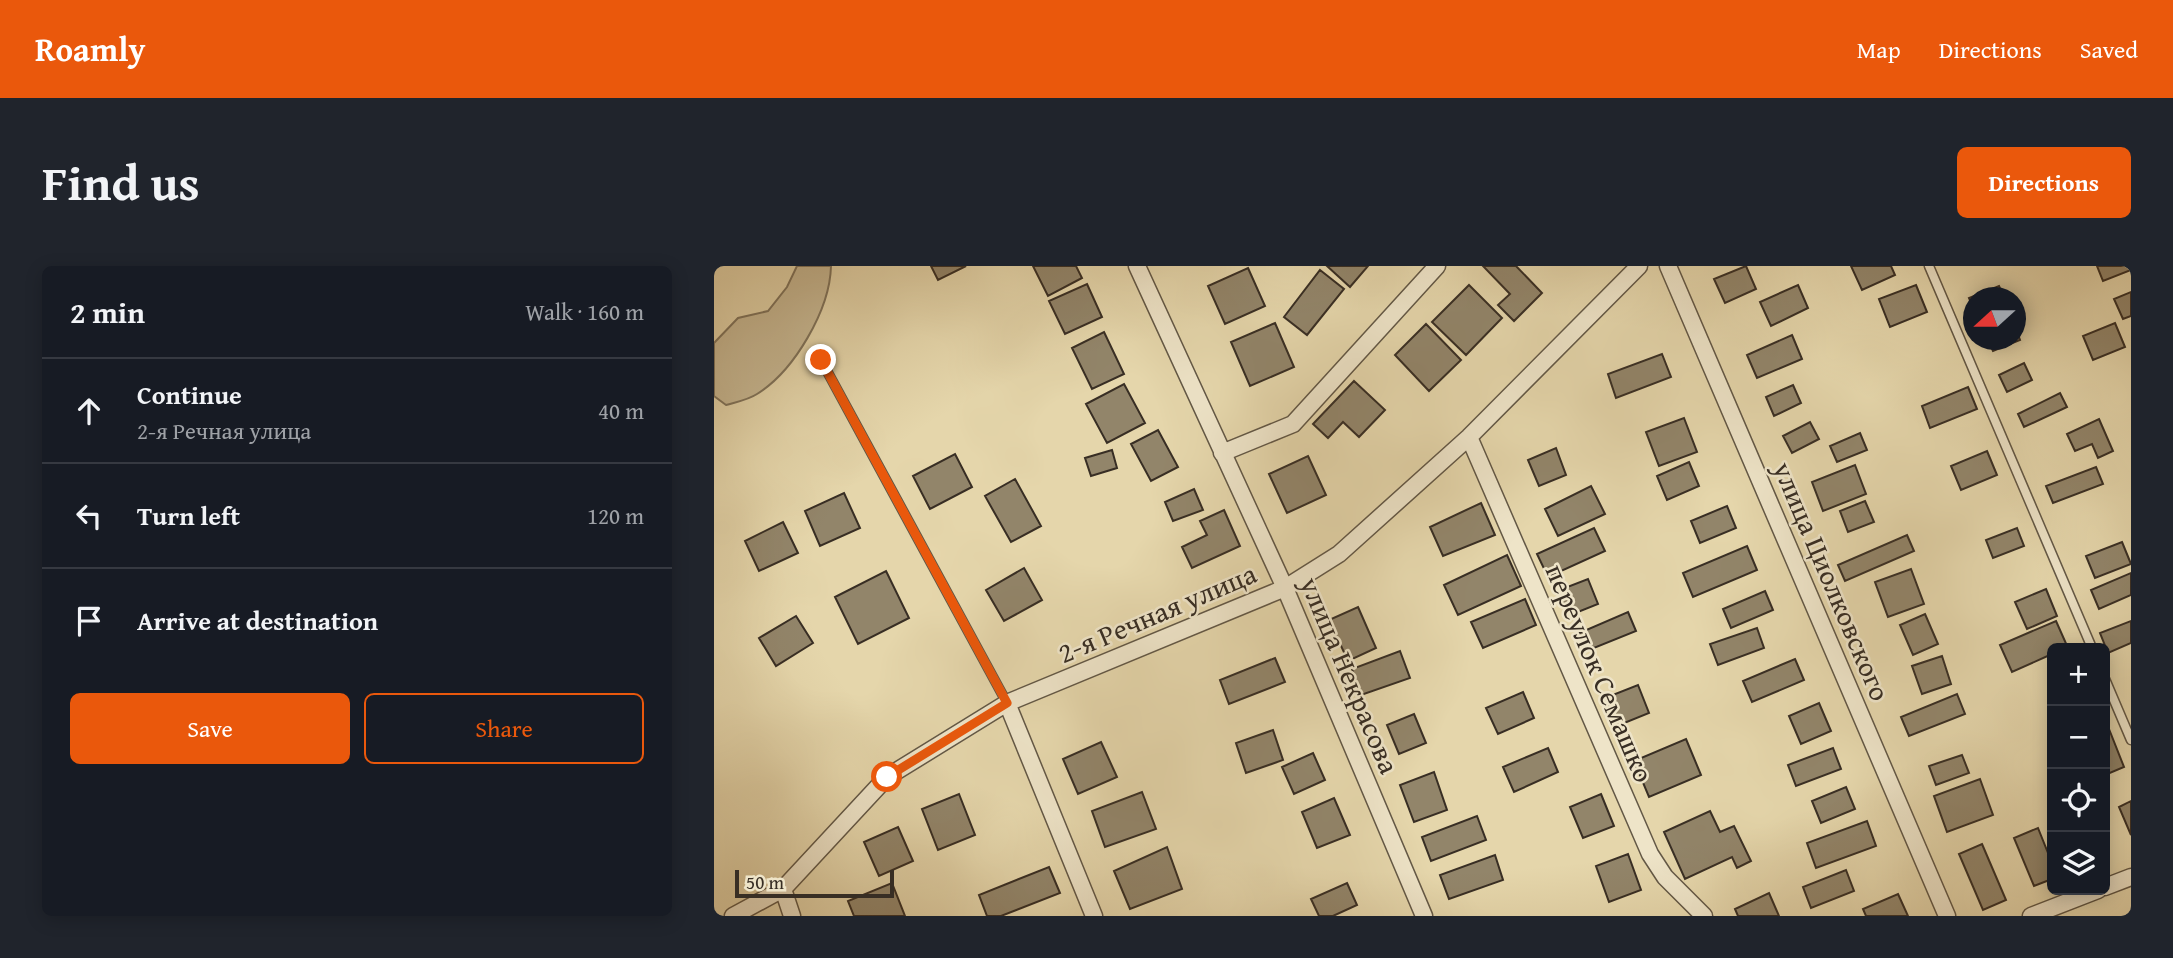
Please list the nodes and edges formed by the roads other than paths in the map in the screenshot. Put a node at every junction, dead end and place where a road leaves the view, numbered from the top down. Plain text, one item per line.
1 (1137, 266) edge
2 (1437, 266) edge
3 (1639, 266) edge
4 (1668, 266) edge
5 (1929, 266) edge
6 (821, 360) dead end
7 (1469, 437) junction
8 (1222, 453) junction
9 (1285, 588) junction
10 (2090, 643) edge
11 (2110, 691) edge
12 (1007, 703) junction
13 (2131, 740) edge
14 (2131, 877) edge
15 (2110, 885) edge
16 (783, 889) junction
17 (2085, 895) edge
18 (733, 916) edge
19 (792, 916) edge
20 (1094, 916) edge
21 (1424, 916) edge
22 (1704, 916) edge
23 (1947, 916) edge
24 (2031, 916) edge

1 - 8 street, улица Некрасова
2 - 8 street
3 - 7 street, 2-я Речная улица
4 - 23 street, улица Циолковского
5 - 10 lane
6 - 12 lane
7 - 9 street, 2-я Речная улица
7 - 22 street, переулок Семашко
8 - 9 street, улица Некрасова
9 - 12 street, 2-я Речная улица
9 - 21 street, улица Некрасова
11 - 13 lane
12 - 16 street, 2-я Речная улица
12 - 20 street
14 - 15 street
16 - 18 street, 2-я Речная улица
16 - 19 street
17 - 24 street

